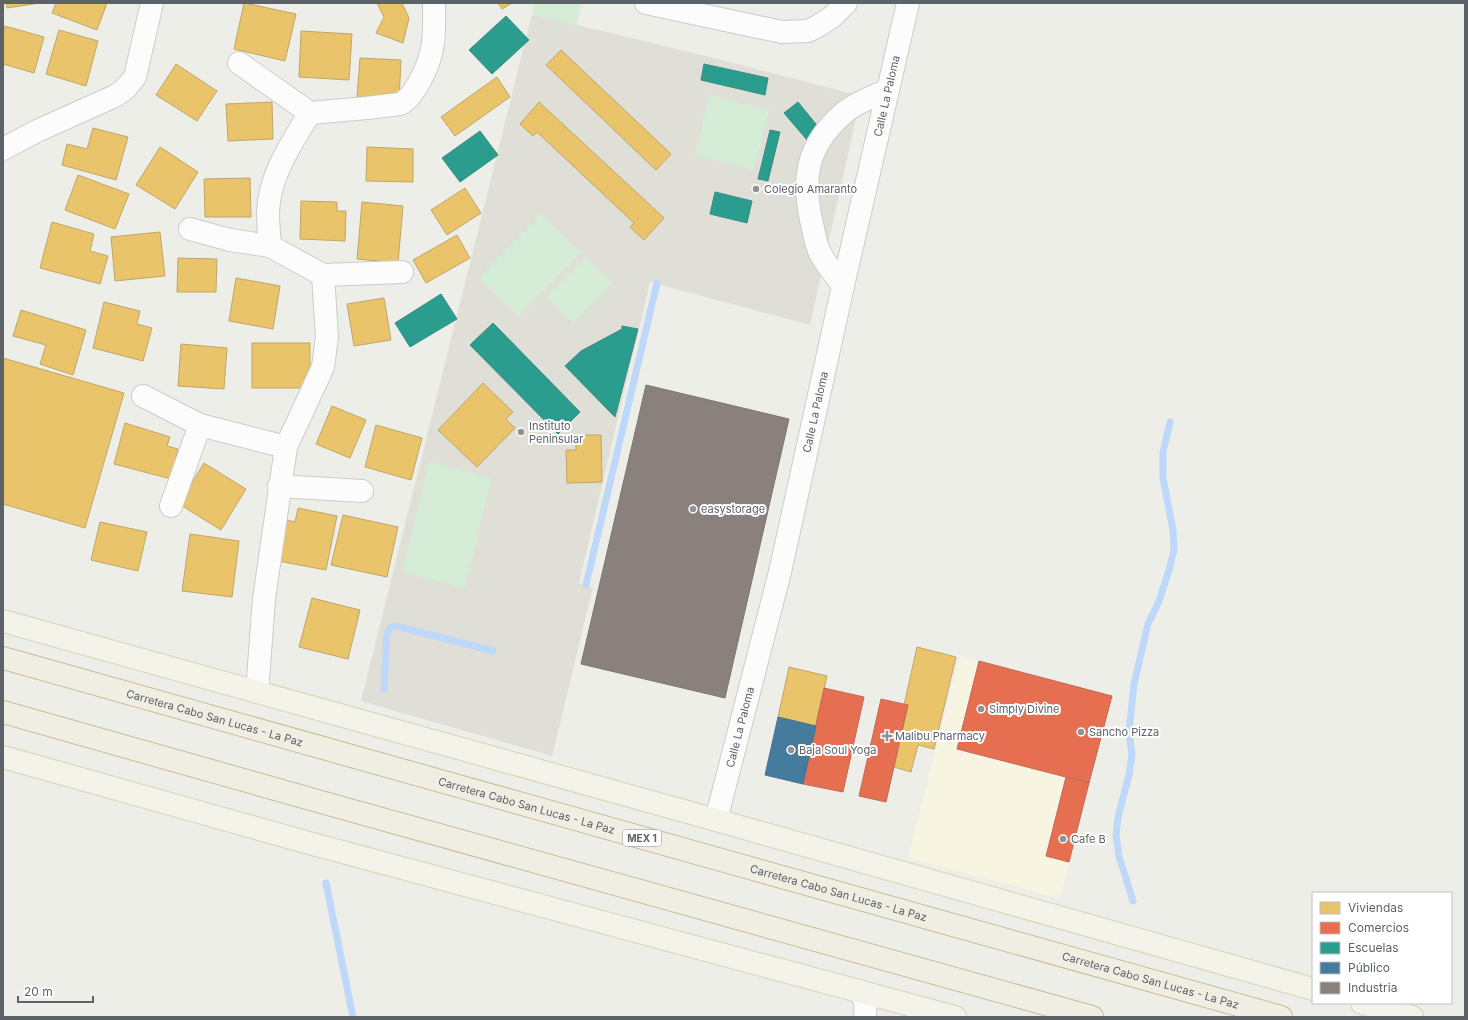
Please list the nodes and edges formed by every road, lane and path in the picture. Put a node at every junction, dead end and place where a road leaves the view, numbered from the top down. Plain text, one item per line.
1 (152, 3) edge
2 (434, 3) edge
3 (646, 3) edge
4 (846, 3) edge
5 (908, 3) edge
6 (239, 63) dead end
7 (888, 90) junction
8 (310, 113) junction
9 (3, 149) edge
10 (190, 229) dead end
11 (270, 246) junction
12 (402, 272) dead end
13 (323, 275) junction
14 (843, 286) junction
15 (143, 396) dead end
16 (200, 425) junction
17 (286, 447) junction
18 (279, 486) junction
19 (362, 491) dead end
20 (171, 506) dead end
21 (3, 621) edge
22 (3, 658) edge
23 (257, 692) junction
24 (3, 712) edge
25 (3, 757) edge
26 (716, 820) junction
27 (1312, 989) edge
28 (859, 991) junction
29 (1366, 1004) edge
30 (944, 1016) edge
31 (865, 1017) edge
32 (1092, 1017) edge
33 (1281, 1017) edge
34 (1412, 1017) edge

1 - 9 street
2 - 8 street
3 - 4 street
5 - 7 street, Calle La Paloma
6 - 8 street
7 - 14 street, Calle La Paloma
7 - 14 street
8 - 11 street
10 - 11 street
11 - 13 street
12 - 13 street
13 - 17 street
14 - 26 street, Calle La Paloma
15 - 16 street
16 - 17 street
16 - 20 street
17 - 18 street
18 - 19 street
18 - 23 street
21 - 23 main road
22 - 33 highway, Carretera Cabo San Lucas - La Paz / MEX 1
23 - 26 main road
24 - 32 highway
25 - 28 main road
26 - 27 main road
28 - 30 main road
28 - 31 street
29 - 34 main road

